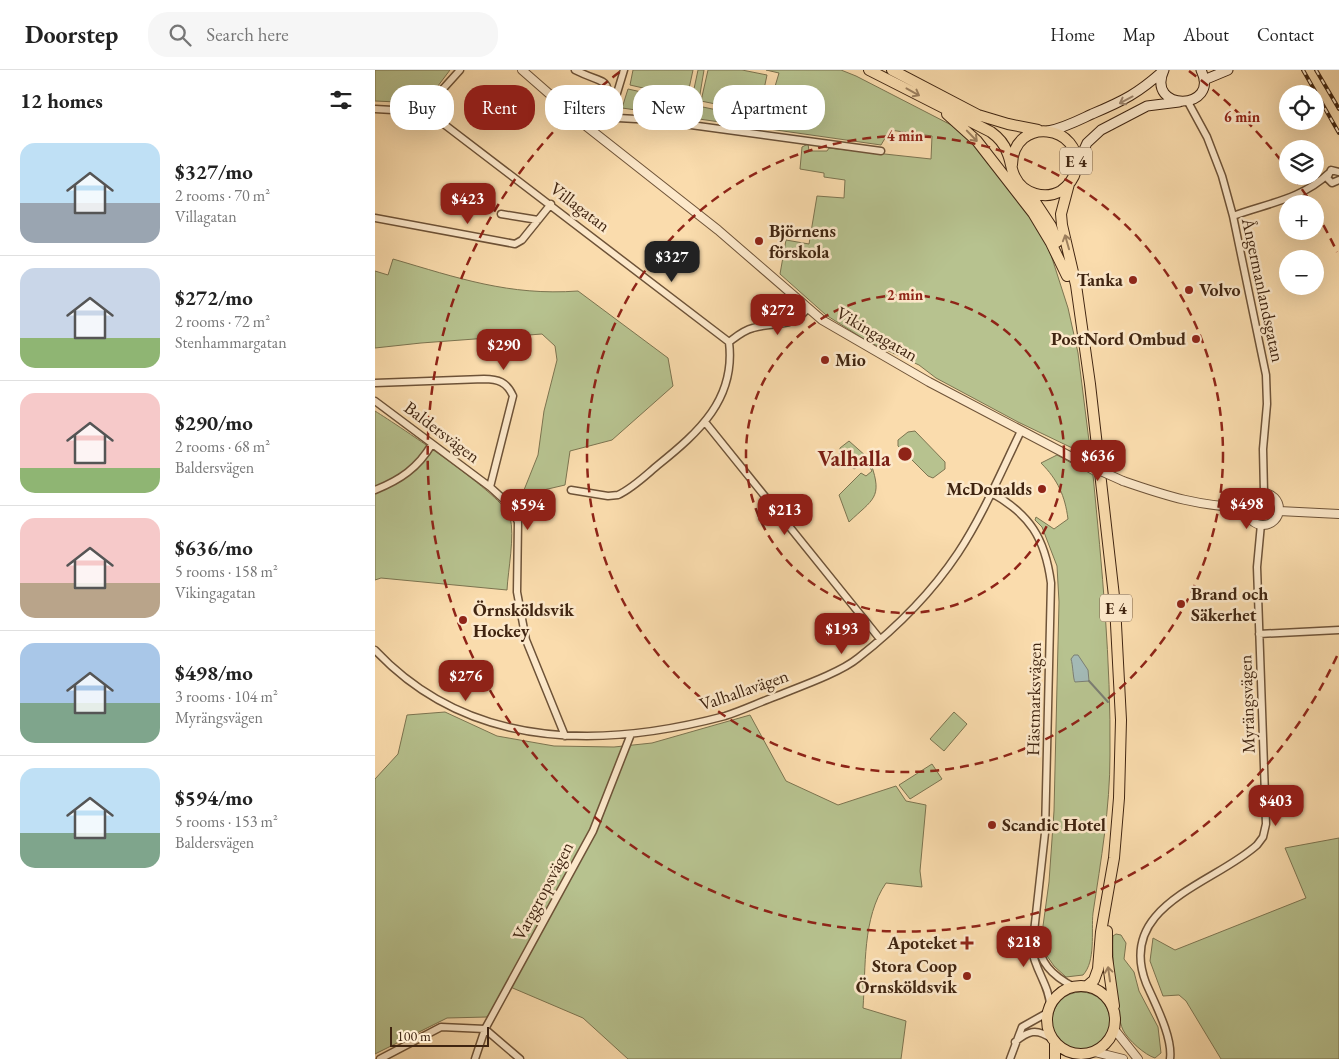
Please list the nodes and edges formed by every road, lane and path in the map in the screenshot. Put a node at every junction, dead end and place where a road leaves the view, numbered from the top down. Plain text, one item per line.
1 (460, 70) edge
2 (521, 70) edge
3 (575, 70) edge
4 (624, 70) edge
5 (869, 70) edge
6 (892, 70) edge
7 (1164, 70) edge
8 (1201, 70) edge
9 (1229, 70) edge
10 (1204, 80) junction
11 (446, 85) edge
12 (607, 85) edge
13 (619, 85) edge
14 (545, 91) edge
15 (1183, 102) junction
16 (935, 104) junction
17 (375, 109) edge
18 (390, 110) edge
19 (623, 118) edge
20 (452, 130) edge
21 (591, 130) edge
22 (1045, 131) junction
23 (881, 151) dead end
24 (1012, 165) junction
25 (1076, 167) junction
26 (1339, 172) edge
27 (1326, 177) junction
28 (1339, 180) edge
29 (1069, 184) junction
30 (1028, 191) junction
31 (551, 204) junction
32 (501, 214) dead end
33 (1233, 216) junction
34 (375, 218) edge
35 (538, 220) junction
36 (1067, 276) junction
37 (1078, 307) junction
38 (808, 308) junction
39 (729, 342) junction
40 (375, 383) edge
41 (375, 401) edge
42 (705, 422) junction
43 (1021, 431) junction
44 (432, 444) junction
45 (491, 487) junction
46 (375, 490) edge
47 (571, 490) dead end
48 (990, 492) junction
49 (1264, 493) junction
50 (1248, 508) junction
51 (1279, 511) junction
52 (1339, 514) edge
53 (1261, 524) junction
54 (1339, 630) edge
55 (1259, 634) junction
56 (880, 639) junction
57 (375, 650) edge
58 (631, 734) junction
59 (565, 736) junction
60 (1106, 910) junction
61 (1035, 931) junction
62 (1074, 986) junction
63 (1087, 986) junction
64 (1049, 1009) junction
65 (1115, 1012) junction
66 (485, 1029) junction
67 (1115, 1029) junction
68 (1053, 1040) junction
69 (1015, 1043) junction
70 (1095, 1052) junction
71 (1079, 1057) edge
72 (380, 1059) edge
73 (475, 1059) edge
74 (519, 1059) edge
75 (1010, 1059) edge
76 (1055, 1059) edge
77 (1123, 1059) edge
78 (1139, 1059) edge
79 (1170, 1059) edge

1 - 11 street
2 - 14 street, Vikingagatan
3 - 12 street
4 - 13 street
5 -> 16 highway, E 4
6 - 22 highway, E 4
7 - 15 main road
7 -> 22 main road
8 - 10 main road
9 - 10 main road
10 - 15 main road
15 - 25 main road
15 - 33 street, Ångermanlandsgatan
16 - 24 highway, E 4
16 -> 36 highway
17 - 18 street
19 - 23 street
20 - 31 street, Villagatan
21 - 38 street, Vikingagatan
22 - 24 highway, E 4
22 - 25 highway, E 4
24 - 30 highway, E 4
25 - 29 highway, E 4
26 - 27 street
27 - 28 street
27 - 33 street
29 - 30 highway, E 4
37 -> 29 highway, E 4
30 - 36 highway, E 4
31 - 35 street
31 - 39 street, Villagatan
32 - 35 street
33 - 49 street, Ångermanlandsgatan
34 - 35 street
36 - 37 highway, E 4
37 - 60 highway, E 4
38 - 39 street
38 - 43 street, Vikingagatan
39 - 42 street
40 - 45 street, Baldersvägen
41 - 44 street, Baldersvägen
42 - 47 street
42 - 56 street
43 - 48 street, Valhallavägen
43 - 50 street, Vikingagatan, bridge
44 - 45 street, Baldersvägen
44 - 46 street
45 - 59 street, Baldersvägen
48 - 56 street, Valhallavägen
48 - 61 street, Hästmarksvägen
49 - 50 street
49 - 51 street
50 - 53 street
51 - 52 street
51 - 53 street
53 - 55 street, Myrängsvägen
54 - 55 street
55 - 79 street, Myrängsvägen
56 - 58 street, Valhallavägen
57 - 59 street, Valhallavägen
58 - 59 street, Valhallavägen
58 - 66 street, Varggropsvägen
60 - 63 highway, E 4
65 -> 60 highway, E 4
61 - 62 street, Hästmarksvägen
61 - 64 street, Hästmarksvägen
62 - 63 highway
62 - 64 highway
63 - 65 highway
64 - 68 highway
64 - 69 street
65 - 67 highway
66 - 72 street
66 - 73 street, Varggropsvägen
66 - 74 street
67 - 70 highway
67 - 78 street
68 - 69 street
68 - 71 highway
68 - 76 highway
69 - 75 street
70 - 71 highway
70 - 77 street

